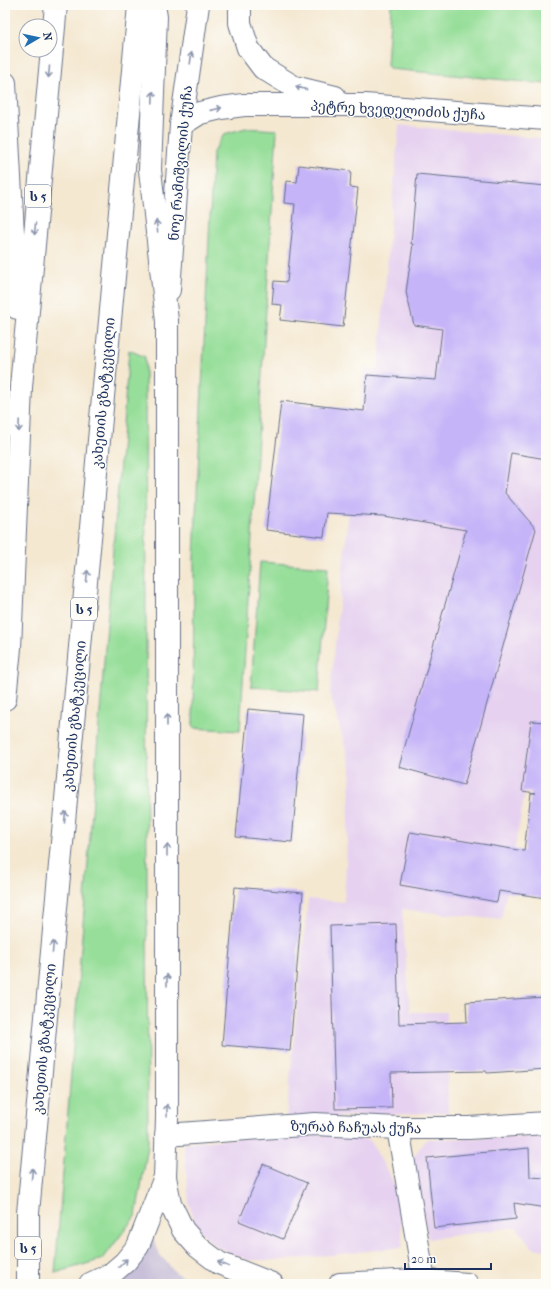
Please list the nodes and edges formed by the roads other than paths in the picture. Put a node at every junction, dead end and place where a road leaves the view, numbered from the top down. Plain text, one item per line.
1 (56, 5) edge
2 (139, 5) edge
3 (154, 5) edge
4 (198, 5) edge
5 (240, 5) edge
6 (5, 83) edge
7 (365, 105) junction
8 (546, 119) edge
9 (181, 125) junction
10 (167, 321) junction
11 (21, 387) junction
12 (5, 698) edge
13 (546, 1123) edge
14 (398, 1128) junction
15 (166, 1134) junction
16 (165, 1177) junction
17 (420, 1282) edge
18 (28, 1284) edge
19 (90, 1284) edge
20 (272, 1284) edge
21 (340, 1284) edge
22 (467, 1284) edge

1 -> 11 main road, ს 5
18 -> 2 main road, კახეთის გზატკეცილი / ს 5
10 -> 3 main road
9 -> 4 main road, ნოე რამიშვილის ქუჩა
7 -> 5 main road
6 - 11 main road
7 - 8 main road, პეტრე ხვედელიძის ქუჩა
9 -> 7 main road, პეტრე ხვედელიძის ქუჩა
9 - 10 main road, ნოე რამიშვილის ქუჩა
15 -> 10 main road
11 -> 12 main road, ს 5
13 - 14 main road, ზურაბ ჩაჩუას ქუჩა
14 - 15 main road, ზურაბ ჩაჩუას ქუჩა
14 - 17 main road
15 - 16 main road
19 -> 16 main road
20 -> 16 main road
17 - 21 main road
17 - 22 main road

